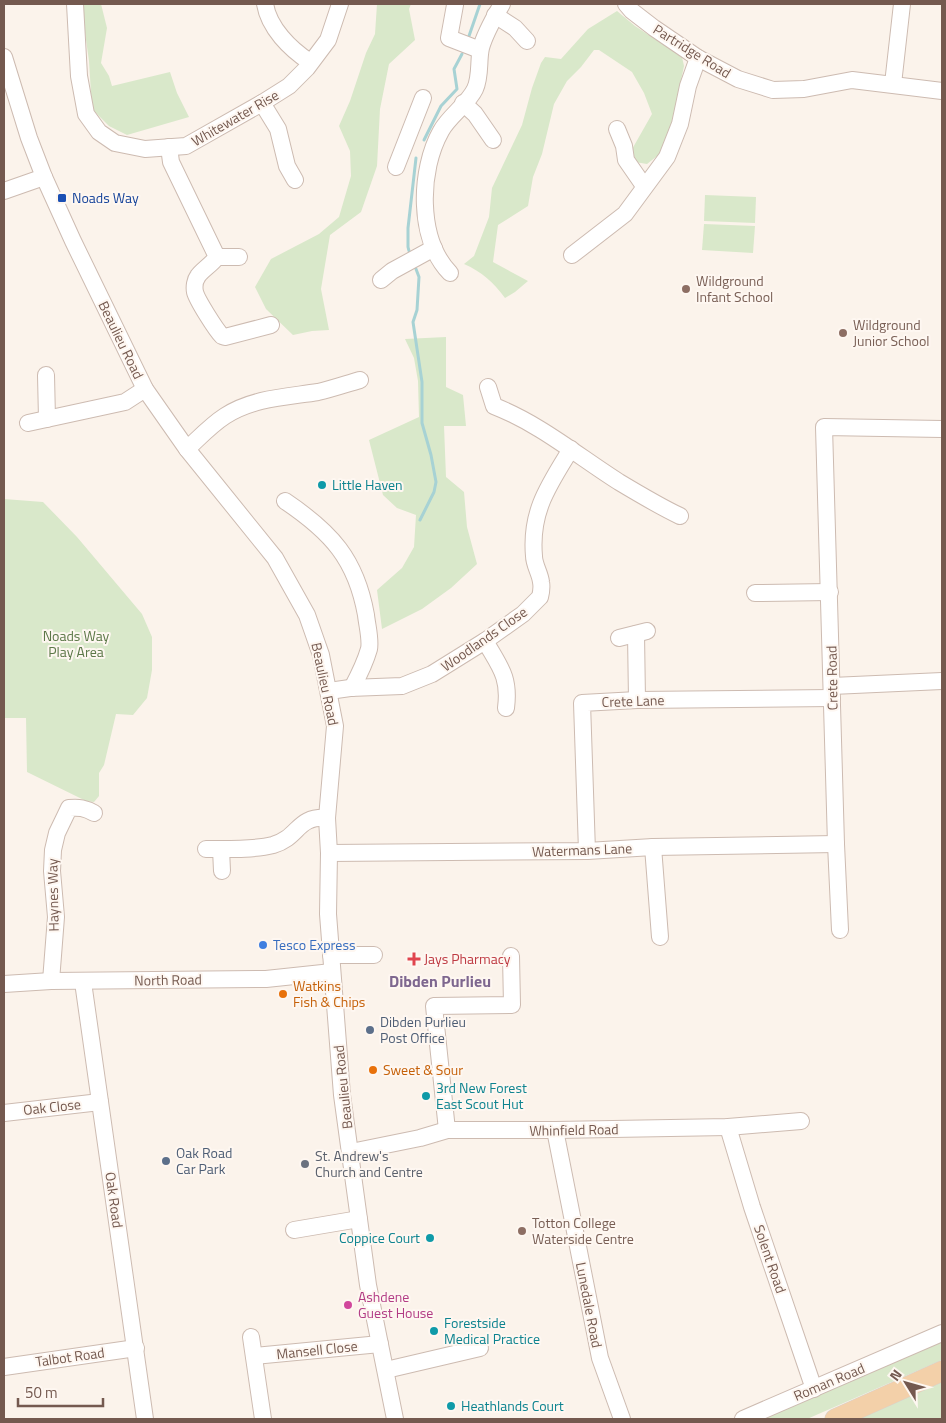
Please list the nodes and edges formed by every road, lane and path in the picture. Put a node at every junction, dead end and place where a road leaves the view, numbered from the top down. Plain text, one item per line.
1 (75, 4) edge
2 (265, 4) edge
3 (340, 4) edge
4 (626, 4) edge
5 (902, 4) edge
6 (455, 5) dead end
7 (499, 9) edge
8 (527, 41) dead end
9 (480, 50) junction
10 (4, 57) edge
11 (698, 58) junction
12 (310, 62) junction
13 (893, 84) junction
14 (942, 91) edge
15 (423, 98) dead end
16 (262, 103) junction
17 (463, 104) junction
18 (617, 129) dead end
19 (493, 140) dead end
20 (169, 147) junction
21 (432, 149) junction
22 (44, 177) junction
23 (295, 180) dead end
24 (644, 186) junction
25 (4, 191) edge
26 (434, 248) junction
27 (572, 255) dead end
28 (239, 256) dead end
29 (218, 257) junction
30 (450, 273) dead end
31 (381, 280) dead end
32 (271, 325) dead end
33 (46, 375) dead end
34 (360, 380) dead end
35 (488, 387) dead end
36 (145, 389) junction
37 (47, 419) junction
38 (28, 424) dead end
39 (942, 429) edge
40 (186, 449) junction
41 (571, 449) junction
42 (285, 501) dead end
43 (680, 516) dead end
44 (830, 592) junction
45 (755, 593) dead end
46 (619, 638) dead end
47 (485, 641) junction
48 (942, 681) edge
49 (352, 688) junction
50 (329, 691) junction
51 (832, 692) junction
52 (637, 700) junction
53 (506, 708) dead end
54 (94, 814) dead end
55 (328, 818) junction
56 (836, 844) junction
57 (653, 847) junction
58 (587, 851) junction
59 (329, 853) junction
60 (222, 871) dead end
61 (840, 930) dead end
62 (660, 937) dead end
63 (331, 955) junction
64 (374, 955) dead end
65 (511, 956) dead end
66 (332, 972) junction
67 (52, 981) junction
68 (83, 982) junction
69 (4, 984) edge
70 (100, 1102) junction
71 (4, 1113) edge
72 (801, 1121) dead end
73 (728, 1127) junction
74 (447, 1130) junction
75 (554, 1130) junction
76 (350, 1152) junction
77 (359, 1219) junction
78 (294, 1230) dead end
79 (942, 1333) edge
80 (251, 1337) dead end
81 (380, 1344) junction
82 (136, 1348) junction
83 (480, 1348) dead end
84 (254, 1356) junction
85 (4, 1367) edge
86 (386, 1370) junction
87 (942, 1370) edge
88 (814, 1389) junction
89 (145, 1419) edge
90 (263, 1419) edge
91 (395, 1419) edge
92 (622, 1419) edge
93 (743, 1419) edge
94 (835, 1419) edge

1 - 20 street, Whitewater Rise
2 - 12 street
3 - 12 street, Whitewater Rise
4 - 11 street, Partridge Road
5 - 13 street
6 - 9 street
7 - 8 street
7 - 9 street
9 - 17 street
10 - 22 street, Beaulieu Road
11 - 13 street, Partridge Road
11 - 24 street
12 - 16 street, Whitewater Rise
13 - 14 street, Partridge Road
15 - 21 street
16 - 20 street, Whitewater Rise
16 - 23 street
17 - 19 street
17 - 21 street
18 - 24 street
20 - 29 street
21 - 26 street
22 - 25 street
22 - 36 street, Beaulieu Road
24 - 27 street
26 - 30 street
26 - 31 street
28 - 29 street
29 - 32 street
33 - 37 street
34 - 40 street
35 - 41 street
36 - 37 street
36 - 40 street, Beaulieu Road
37 - 38 street
39 - 44 street, Crete Road
40 - 50 street, Beaulieu Road
41 - 43 street
41 - 47 street, Woodlands Close
42 - 49 street, Beaulieu Road
44 - 45 street
44 - 51 street, Crete Road
46 - 52 street
47 - 49 street, Woodlands Close
47 - 53 street
48 - 51 street, Crete Lane
49 - 50 street, Woodlands Close
50 - 55 street, Beaulieu Road
51 - 52 street, Crete Lane
51 - 56 street, Crete Road
52 - 58 street, Crete Lane
54 - 67 street, Haynes Way
55 - 59 street, Beaulieu Road
55 - 60 street
56 - 57 street, Watermans Lane
56 - 61 street, Crete Road
57 - 58 street, Watermans Lane
57 - 62 street
58 - 59 street, Watermans Lane
59 - 63 street, Beaulieu Road
63 - 64 street
63 - 66 street, Beaulieu Road
65 - 74 street
66 - 68 street, North Road
66 - 76 street, Beaulieu Road
67 - 68 street, North Road
67 - 69 street, North Road
68 - 70 street, Oak Road
70 - 71 street, Oak Close
70 - 82 street, Oak Road
72 - 73 street, Whinfield Road
73 - 75 street, Whinfield Road
73 - 88 street, Solent Road
74 - 75 street, Whinfield Road
74 - 76 street, Whinfield Road
75 - 92 street, Lunedale Road
76 - 77 street, Beaulieu Road
77 - 78 street
77 - 81 street, Beaulieu Road
79 - 88 street, Roman Road
80 - 84 street
81 - 84 street, Mansell Close
81 - 86 street, Beaulieu Road
82 - 85 street, Talbot Road
82 - 89 street, Oak Road
83 - 86 street
84 - 90 street
86 - 91 street, Beaulieu Road
87 - 94 main road
88 - 93 street, Roman Road

